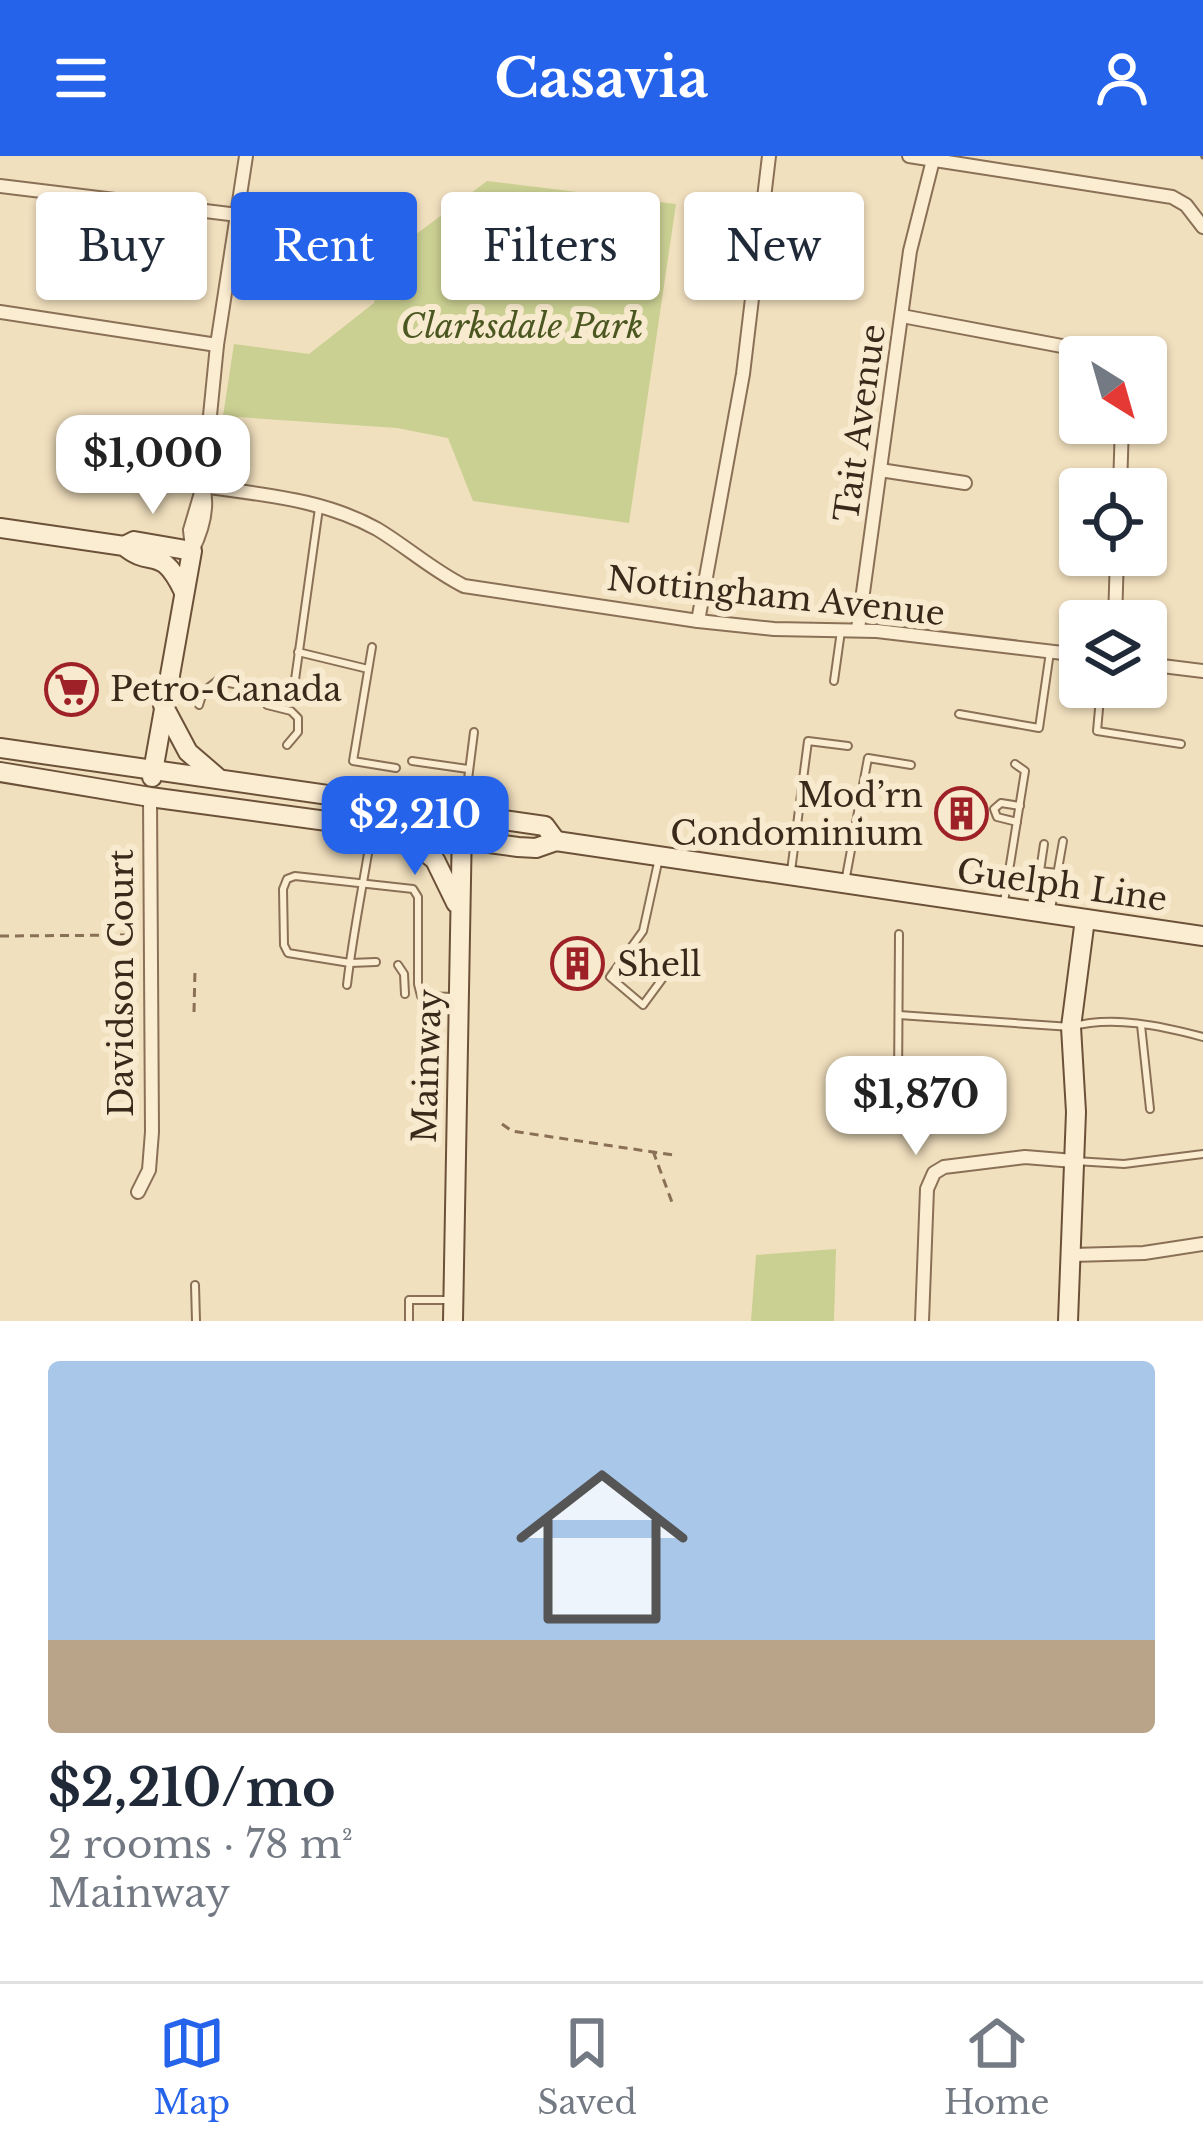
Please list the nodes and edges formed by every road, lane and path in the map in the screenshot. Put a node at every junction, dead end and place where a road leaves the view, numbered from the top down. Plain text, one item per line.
1 (246, 156) edge
2 (770, 156) edge
3 (909, 156) edge
4 (934, 158) edge
5 (0, 186) edge
6 (241, 192) edge
7 (231, 214) edge
8 (1203, 226) edge
9 (231, 258) edge
10 (0, 312) edge
11 (902, 316) junction
12 (217, 345) junction
13 (1059, 346) edge
14 (880, 470) junction
15 (965, 483) dead end
16 (203, 486) junction
17 (319, 506) junction
18 (0, 528) edge
19 (124, 546) junction
20 (192, 551) junction
21 (184, 592) junction
22 (698, 621) junction
23 (858, 629) junction
24 (842, 631) junction
25 (372, 646) dead end
26 (298, 652) junction
27 (1050, 652) junction
28 (1059, 653) edge
29 (1167, 667) edge
30 (368, 669) junction
31 (1203, 671) edge
32 (834, 681) dead end
33 (292, 694) dead end
34 (164, 705) junction
35 (199, 705) dead end
36 (1099, 708) edge
37 (959, 714) dead end
38 (474, 732) dead end
39 (286, 745) dead end
40 (1181, 745) dead end
41 (848, 746) dead end
42 (0, 748) edge
43 (412, 761) dead end
44 (1016, 764) dead end
45 (911, 765) dead end
46 (397, 768) dead end
47 (152, 770) junction
48 (468, 770) junction
49 (0, 772) edge
50 (220, 780) junction
51 (150, 797) junction
52 (1020, 806) junction
53 (463, 814) junction
54 (1017, 822) junction
55 (376, 826) junction
56 (461, 837) junction
57 (556, 841) junction
58 (1063, 841) dead end
59 (1044, 844) dead end
60 (660, 854) junction
61 (1058, 873) junction
62 (791, 874) junction
63 (363, 880) junction
64 (845, 884) junction
65 (1003, 907) junction
66 (460, 911) junction
67 (1050, 914) junction
68 (1085, 919) junction
69 (150, 934) junction
70 (899, 934) dead end
71 (0, 936) edge
72 (1203, 936) edge
73 (350, 963) junction
74 (374, 966) dead end
75 (671, 968) dead end
76 (195, 969) dead end
77 (399, 969) dead end
78 (347, 985) dead end
79 (405, 994) dead end
80 (459, 997) junction
81 (194, 1012) dead end
82 (899, 1015) junction
83 (1141, 1025) junction
84 (1071, 1027) junction
85 (1203, 1037) edge
86 (1150, 1109) dead end
87 (848, 1120) dead end
88 (502, 1124) dead end
89 (652, 1151) junction
90 (1203, 1154) edge
91 (673, 1156) dead end
92 (1074, 1161) junction
93 (138, 1192) dead end
94 (674, 1205) dead end
95 (1203, 1244) edge
96 (1072, 1255) junction
97 (195, 1285) dead end
98 (453, 1300) junction
99 (196, 1321) edge
100 (409, 1321) edge
101 (453, 1321) edge
102 (922, 1321) edge
103 (1068, 1321) edge

1 - 6 street
2 - 22 street
3 - 4 street
4 - 8 street
4 - 11 street, Tait Avenue
5 - 7 street
9 - 12 street
10 - 12 street
11 - 13 street
11 - 14 street, Tait Avenue
12 - 16 street
14 - 15 street
14 - 23 street, Tait Avenue
16 - 17 street, Nottingham Avenue
16 - 20 street
17 - 22 street, Nottingham Avenue
17 - 26 lane
18 - 19 main road
19 - 20 main road
19 - 21 main road
20 - 21 main road, Davidson Court
21 - 34 main road, Davidson Court
22 - 24 street, Nottingham Avenue
23 - 24 street, Nottingham Avenue
23 - 27 street, Nottingham Avenue
24 - 32 lane
25 - 30 lane
26 - 30 lane
26 - 33 lane
27 - 28 street, Nottingham Avenue
27 - 37 lane
29 - 31 street
30 - 46 lane
34 - 47 main road, Davidson Court
34 - 50 main road
35 - 39 lane
36 - 40 lane
38 - 48 lane
41 - 62 lane
42 - 47 main road, Guelph Line
43 - 48 lane
44 - 52 lane
45 - 64 lane
47 - 50 main road, Guelph Line
47 - 51 main road, Davidson Court
48 - 53 lane
49 - 51 main road, Guelph Line
50 - 53 main road, Guelph Line
51 - 55 main road, Guelph Line
51 - 69 street, Davidson Court
52 - 54 lane
52 - 54 lane
53 - 56 main road, Mainway
53 - 57 main road, Guelph Line
54 - 65 lane
55 - 56 main road, Guelph Line
55 - 63 lane
55 - 66 main road
56 - 57 main road, Guelph Line
56 - 66 main road, Mainway
57 - 60 main road, Guelph Line
58 - 61 lane
59 - 61 lane
60 - 62 main road, Guelph Line
60 - 75 lane
61 - 67 lane
62 - 64 main road, Guelph Line
63 - 73 lane
63 - 73 lane
63 - 80 lane
64 - 65 main road, Guelph Line
65 - 67 main road, Guelph Line
66 - 80 main road, Mainway
67 - 68 main road, Guelph Line
68 - 72 main road, Guelph Line
68 - 84 main road
69 - 71 path
69 - 93 street, Davidson Court
70 - 82 lane
73 - 74 lane
73 - 78 lane
76 - 81 path
77 - 79 lane
80 - 98 main road, Mainway
82 - 84 lane
82 - 87 lane
83 - 84 lane
83 - 85 lane
83 - 86 lane
84 - 92 main road
88 - 89 path
89 - 91 path
89 - 94 path
90 - 92 lane
92 - 96 main road
92 - 102 street
95 - 96 street
96 - 103 main road
97 - 99 lane
98 - 100 lane
98 - 101 main road, Mainway

